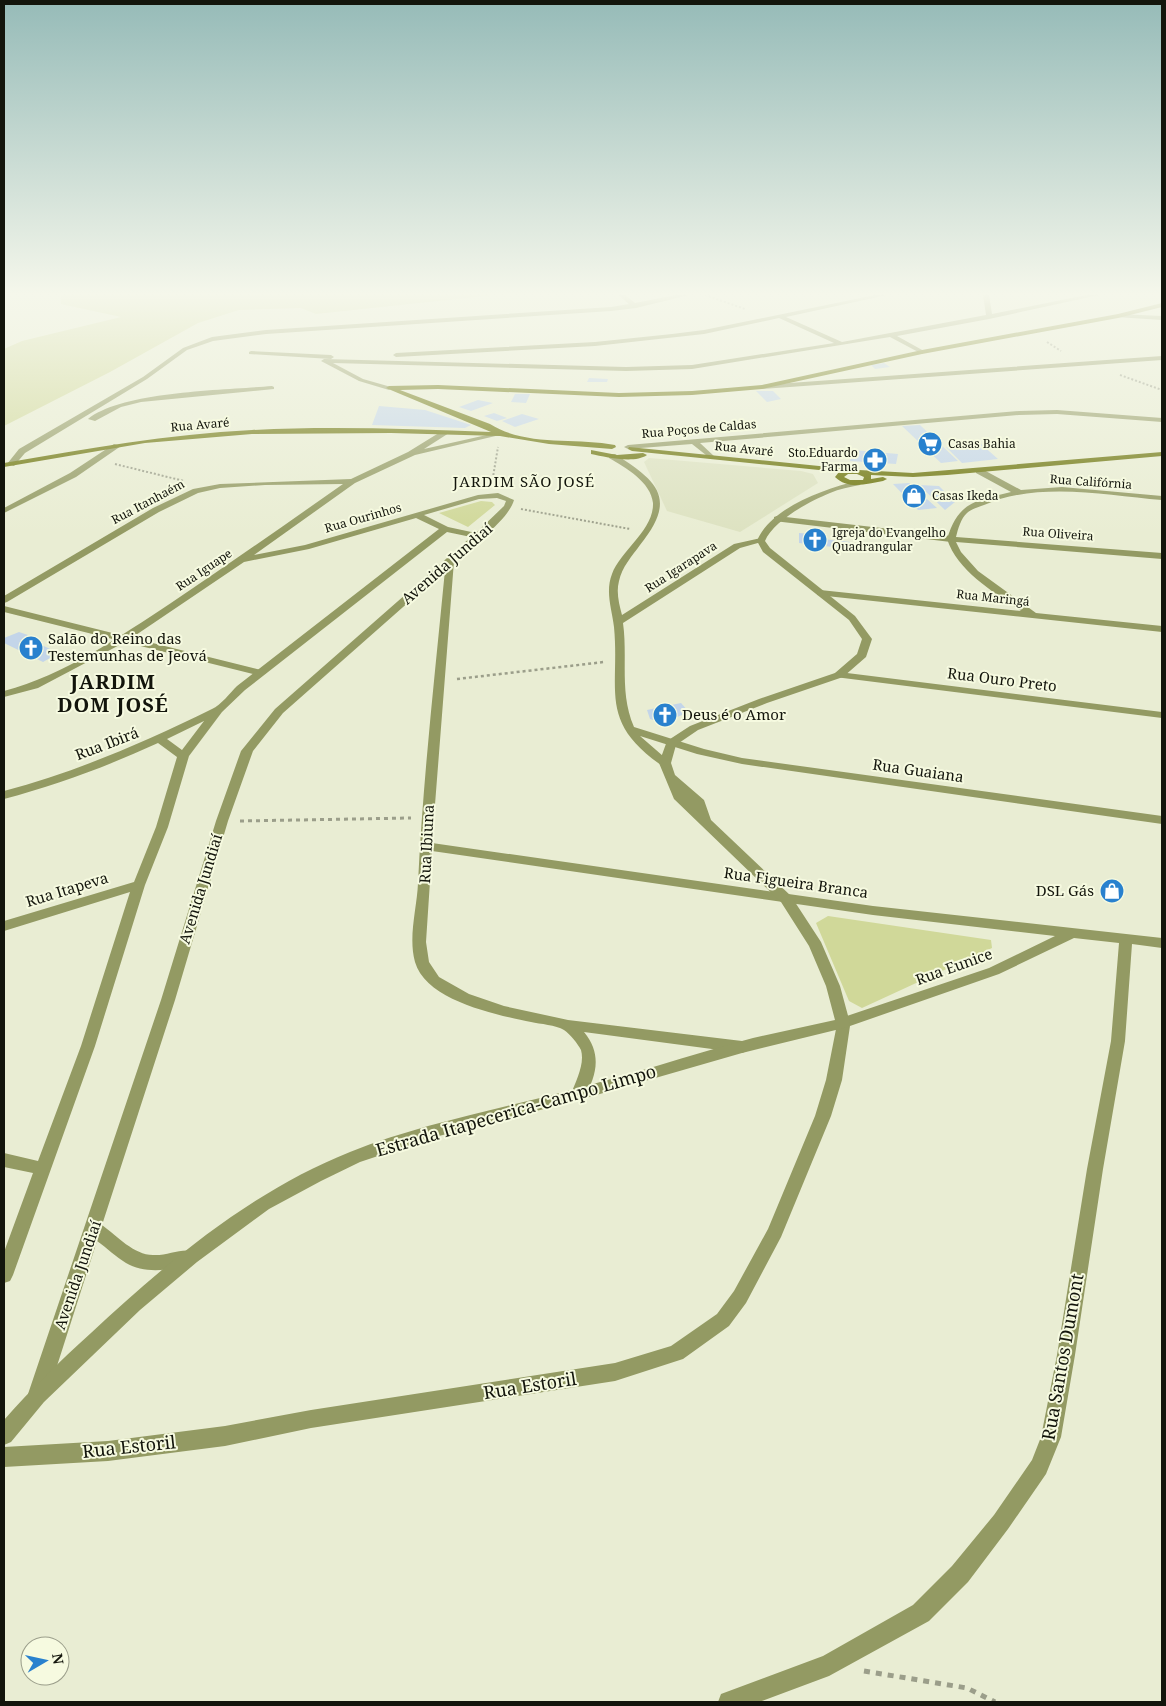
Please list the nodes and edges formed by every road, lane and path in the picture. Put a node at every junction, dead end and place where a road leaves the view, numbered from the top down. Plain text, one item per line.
1 (150, 375) edge
2 (349, 375) edge
3 (821, 375) edge
4 (942, 375) edge
5 (1119, 375) dead end
6 (272, 388) dead end
7 (389, 388) junction
8 (762, 388) junction
9 (1162, 390) edge
10 (1162, 420) edge
11 (444, 433) junction
12 (500, 434) junction
13 (40, 439) junction
14 (694, 441) junction
15 (118, 446) junction
16 (85, 450) junction
17 (630, 452) junction
18 (610, 453) junction
19 (411, 454) junction
20 (1162, 454) edge
21 (711, 457) junction
22 (97, 460) junction
23 (7, 464) edge
24 (795, 466) junction
25 (632, 469) junction
26 (849, 471) junction
27 (979, 471) junction
28 (858, 472) junction
29 (913, 475) junction
30 (840, 478) junction
31 (352, 481) junction
32 (861, 482) junction
33 (208, 487) junction
34 (827, 491) junction
35 (1018, 492) junction
36 (490, 495) junction
37 (1162, 498) edge
38 (508, 507) junction
39 (4, 511) edge
40 (417, 515) junction
41 (777, 519) junction
42 (284, 529) junction
43 (446, 529) junction
44 (645, 532) junction
45 (478, 536) junction
46 (952, 539) junction
47 (761, 541) junction
48 (318, 544) junction
49 (1162, 556) edge
50 (241, 560) junction
51 (450, 562) junction
52 (820, 593) junction
53 (4, 600) edge
54 (4, 609) edge
55 (1033, 615) junction
56 (618, 622) junction
57 (1162, 629) edge
58 (123, 639) junction
59 (619, 660) junction
60 (261, 673) junction
61 (839, 675) junction
62 (439, 681) junction
63 (4, 694) edge
64 (218, 710) junction
65 (1162, 715) edge
66 (630, 729) junction
67 (160, 739) junction
68 (671, 743) junction
69 (184, 756) junction
70 (666, 768) junction
71 (4, 796) edge
72 (427, 818) junction
73 (1162, 820) edge
74 (222, 821) junction
75 (426, 846) junction
76 (139, 885) junction
77 (786, 899) junction
78 (4, 926) edge
79 (1072, 934) junction
80 (1126, 938) junction
81 (1162, 943) edge
82 (843, 1023) junction
83 (568, 1025) junction
84 (742, 1047) junction
85 (579, 1094) junction
86 (4, 1160) edge
87 (44, 1169) junction
88 (94, 1229) junction
89 (191, 1257) junction
90 (4, 1275) edge
91 (37, 1396) junction
92 (4, 1435) edge
93 (4, 1457) edge
94 (829, 1665) junction
95 (729, 1702) edge
96 (995, 1702) edge

1 - 13 street
2 - 7 street
3 - 8 main road
4 - 8 street
5 - 9 path
6 - 13 street
7 - 8 main road
7 - 12 main road
10 - 14 street, Rua Poços de Caldas
11 - 12 main road, Rua Avaré
11 - 15 main road, Rua Avaré
11 - 19 street, Rua Iguape
12 - 18 main road, Rua Avaré
12 - 19 street, Rua Iguape
12 - 36 path
13 - 23 street
14 - 17 street, Rua Poços de Caldas
14 - 21 street
15 - 16 main road, Rua Avaré
15 - 22 street
16 - 22 street
16 - 23 main road, Rua Avaré
17 - 18 main road, Rua Avaré
17 - 21 main road, Rua Avaré
17 - 25 street
18 - 25 street
19 - 31 street, Rua Iguape
20 - 27 main road
21 - 24 main road, Rua Avaré
22 - 33 path
22 - 39 street
24 - 26 main road, Rua Avaré
24 - 30 main road, Rua Avaré
25 - 44 street
26 - 28 main road, Rua Avaré
26 - 30 main road
27 - 29 main road
27 - 35 street
28 - 29 main road, Rua Avaré
28 - 32 main road
29 - 32 main road
30 - 32 main road, Rua Avaré
30 - 34 street
31 - 33 street, Rua Itanhaém
31 - 42 street, Rua Iguape
32 - 34 street
33 - 53 street, Rua Itanhaém
34 - 41 street
35 - 37 street, Rua Califórnia
35 - 46 street
36 - 38 street
36 - 40 street, Rua Ourinhos
38 - 44 path
38 - 45 street, Avenida Jundiaí
40 - 43 street
40 - 48 street, Rua Ourinhos
41 - 46 street, Rua Oliveira
41 - 47 street
42 - 48 street
42 - 50 street, Rua Iguape
43 - 45 street
43 - 60 street, Avenida Jundiaí
44 - 56 street
45 - 51 street, Avenida Jundiaí
46 - 49 street, Rua Oliveira
46 - 55 street
47 - 52 street
47 - 56 street, Rua Igarapava
48 - 50 street, Rua Ourinhos
50 - 58 street, Rua Iguape
51 - 62 street, Rua Ibiuna
51 - 74 street, Avenida Jundiaí
52 - 55 street, Rua Maringá
52 - 61 street
54 - 58 street
55 - 57 street, Rua Maringá
56 - 59 street
58 - 60 street
58 - 63 street, Rua Iguape
59 - 62 path
59 - 66 street
60 - 64 street, Avenida Jundiaí
61 - 65 street, Rua Ouro Preto
61 - 68 street
62 - 72 street, Rua Ibiuna
64 - 67 street, Rua Ibirá
64 - 69 street, Avenida Jundiaí
66 - 68 street, Rua Guaiana
66 - 70 street
67 - 69 street
67 - 71 street, Rua Ibirá
68 - 70 street
68 - 73 street, Rua Guaiana
69 - 76 street, Avenida Jundiaí
70 - 77 street
72 - 74 path
72 - 75 street, Rua Ibiuna
74 - 88 street, Avenida Jundiaí
75 - 77 street, Rua Figueira Branca
75 - 83 street, Rua Ibiuna
76 - 78 street, Rua Itapeva
76 - 87 street, Avenida Jundiaí
77 - 79 street, Rua Figueira Branca
77 - 82 street
79 - 80 street, Rua Figueira Branca
79 - 82 street, Rua Eunice
80 - 81 street, Rua Figueira Branca
80 - 94 street, Rua Santos Dumont
82 - 84 street, Estrada Itapecerica-Campo Limpo
82 - 93 street, Rua Estoril
83 - 84 street, Rua Ibiuna
83 - 85 street
84 - 85 street, Estrada Itapecerica-Campo Limpo
85 - 89 street, Estrada Itapecerica-Campo Limpo
86 - 87 street
87 - 90 street, Avenida Jundiaí
88 - 89 street
88 - 91 street, Avenida Jundiaí
89 - 91 street, Estrada Itapecerica-Campo Limpo
91 - 92 street, Estrada Itapecerica-Campo Limpo
94 - 95 street, Rua Santos Dumont
94 - 96 path

